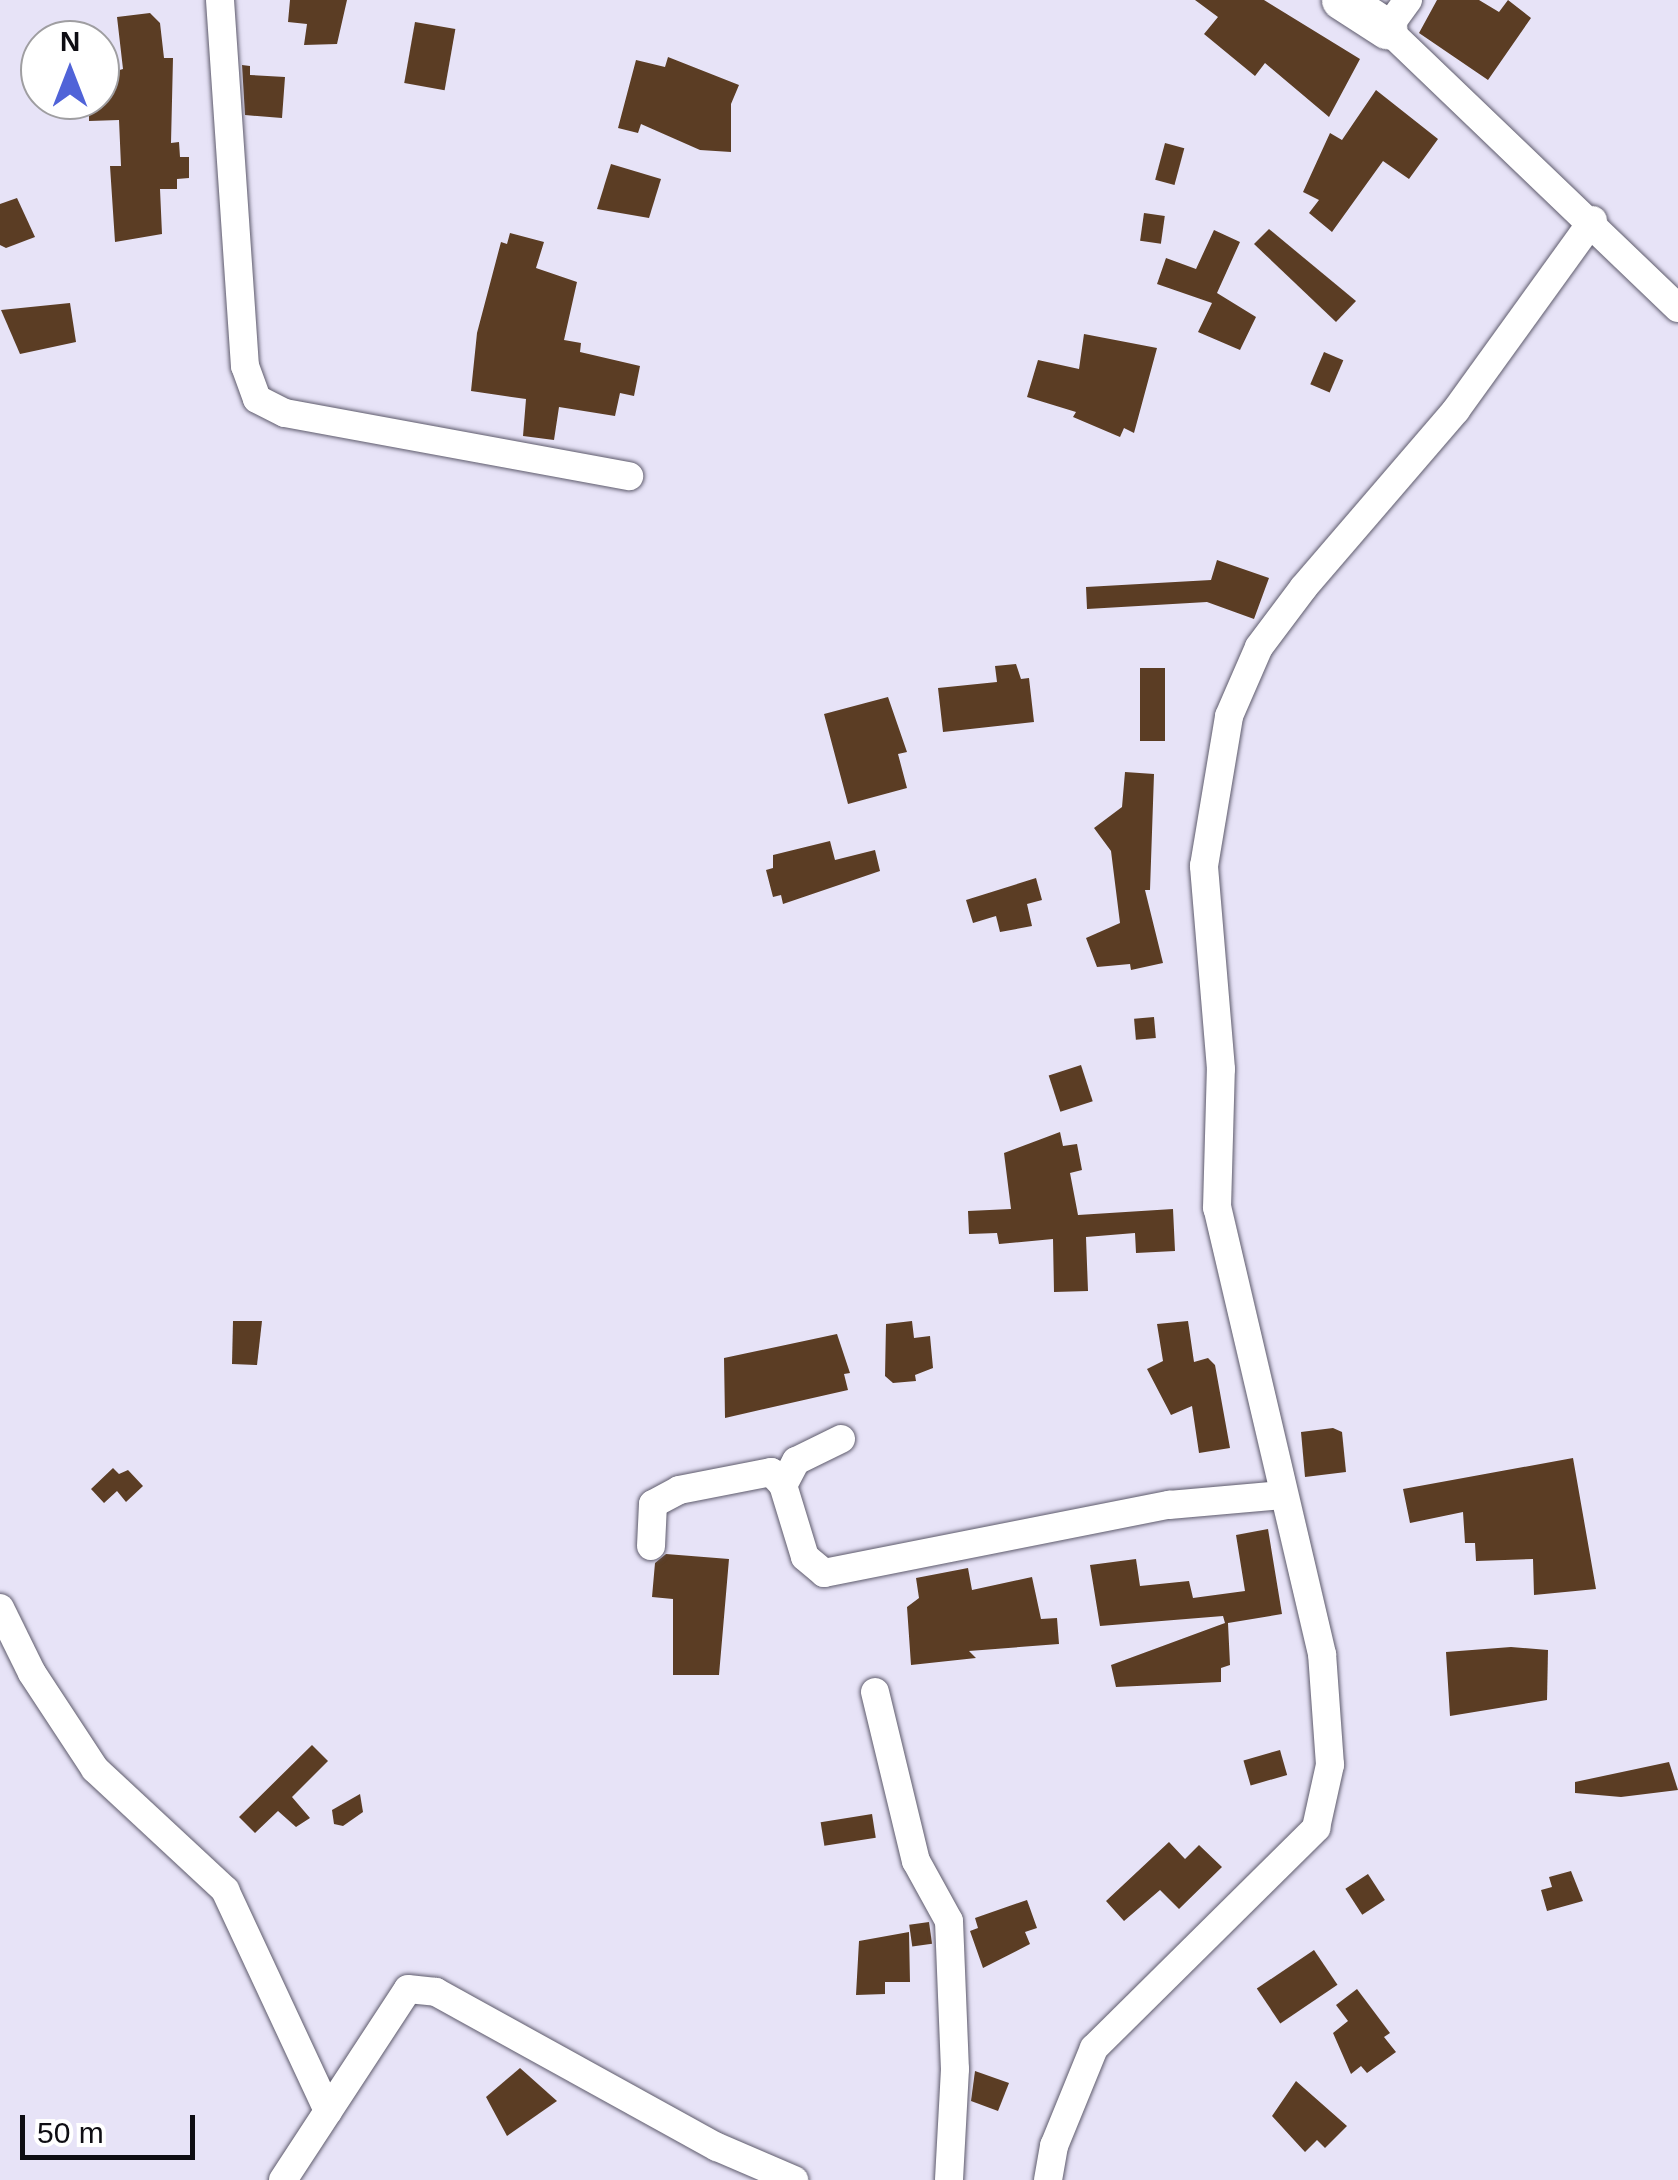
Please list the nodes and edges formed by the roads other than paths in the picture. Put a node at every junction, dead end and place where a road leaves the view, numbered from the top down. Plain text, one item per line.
1 (220, 0) edge
2 (1342, 0) edge
3 (1398, 14) edge
4 (1593, 220) junction
5 (1678, 308) edge
6 (630, 476) dead end
7 (840, 1438) dead end
8 (783, 1485) junction
9 (1283, 1495) junction
10 (651, 1546) dead end
11 (0, 1608) edge
12 (874, 1692) dead end
13 (328, 2110) junction
14 (283, 2180) edge
15 (794, 2180) edge
16 (949, 2180) edge
17 (1048, 2180) edge

1 - 6 street
2 - 3 street
3 - 4 street
4 - 5 street
4 - 9 street
7 - 8 street
8 - 9 street
8 - 10 street
9 - 17 street
11 - 13 street
12 - 16 street
13 - 14 street
13 - 15 street

